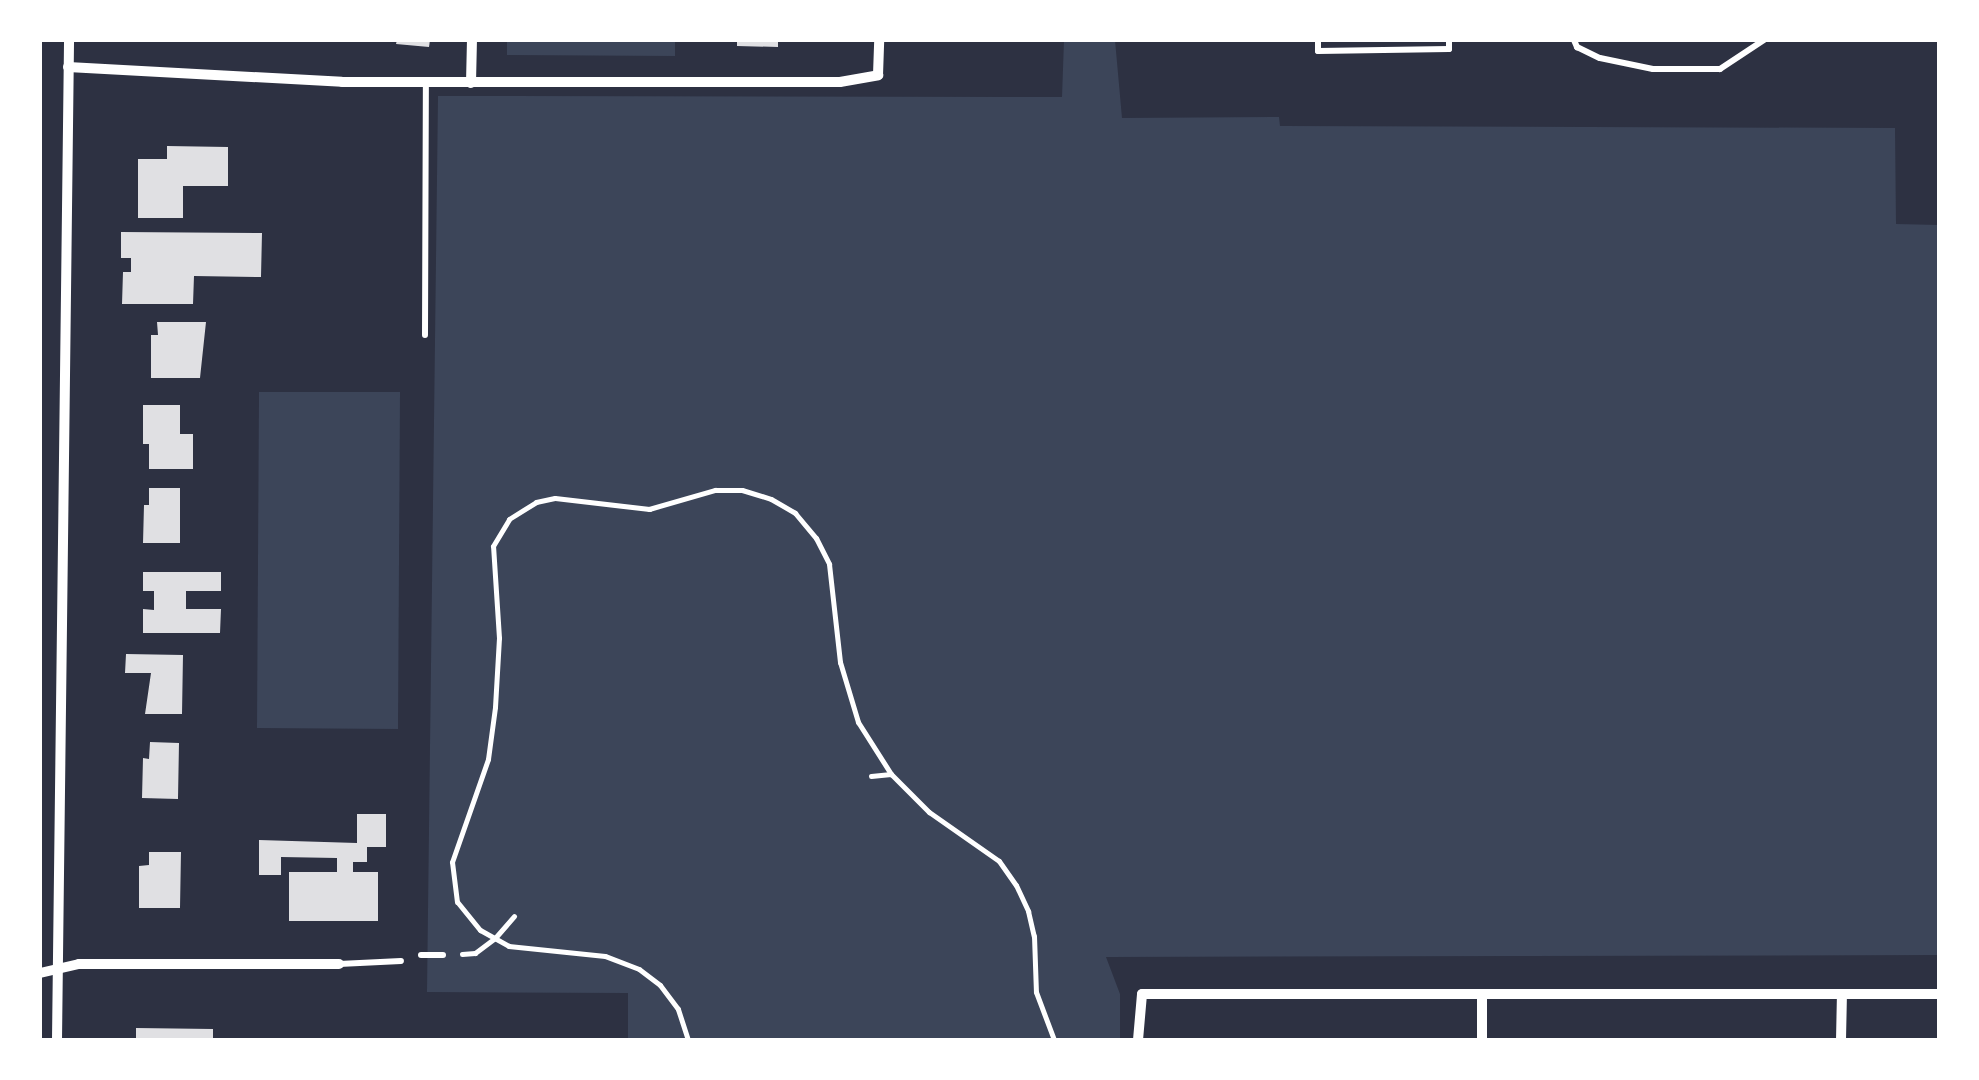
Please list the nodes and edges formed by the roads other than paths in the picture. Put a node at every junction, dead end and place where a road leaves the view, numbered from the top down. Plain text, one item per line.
1 (68, 40) edge
2 (472, 40) edge
3 (879, 40) edge
4 (1318, 40) edge
5 (1449, 40) edge
6 (1574, 40) edge
7 (1764, 40) edge
8 (68, 67) junction
9 (426, 83) junction
10 (471, 83) junction
11 (425, 336) dead end
12 (421, 955) dead end
13 (444, 955) road end
14 (401, 962) dead end
15 (339, 964) joint
16 (58, 969) junction
17 (40, 974) edge
18 (1482, 994) junction
19 (1842, 994) junction
20 (1939, 994) edge
21 (57, 1040) edge
22 (1138, 1040) edge
23 (1482, 1040) edge
24 (1841, 1040) edge

1 - 8 street
2 - 10 street
3 - 10 street
4 - 5 lane
6 - 7 lane
8 - 9 street
8 - 16 street
9 - 10 street
9 - 11 lane
12 - 13 lane
14 - 15 lane
15 - 16 street
16 - 17 street
16 - 21 street
18 - 19 street
18 - 22 street
18 - 23 street
19 - 20 street
19 - 24 street

